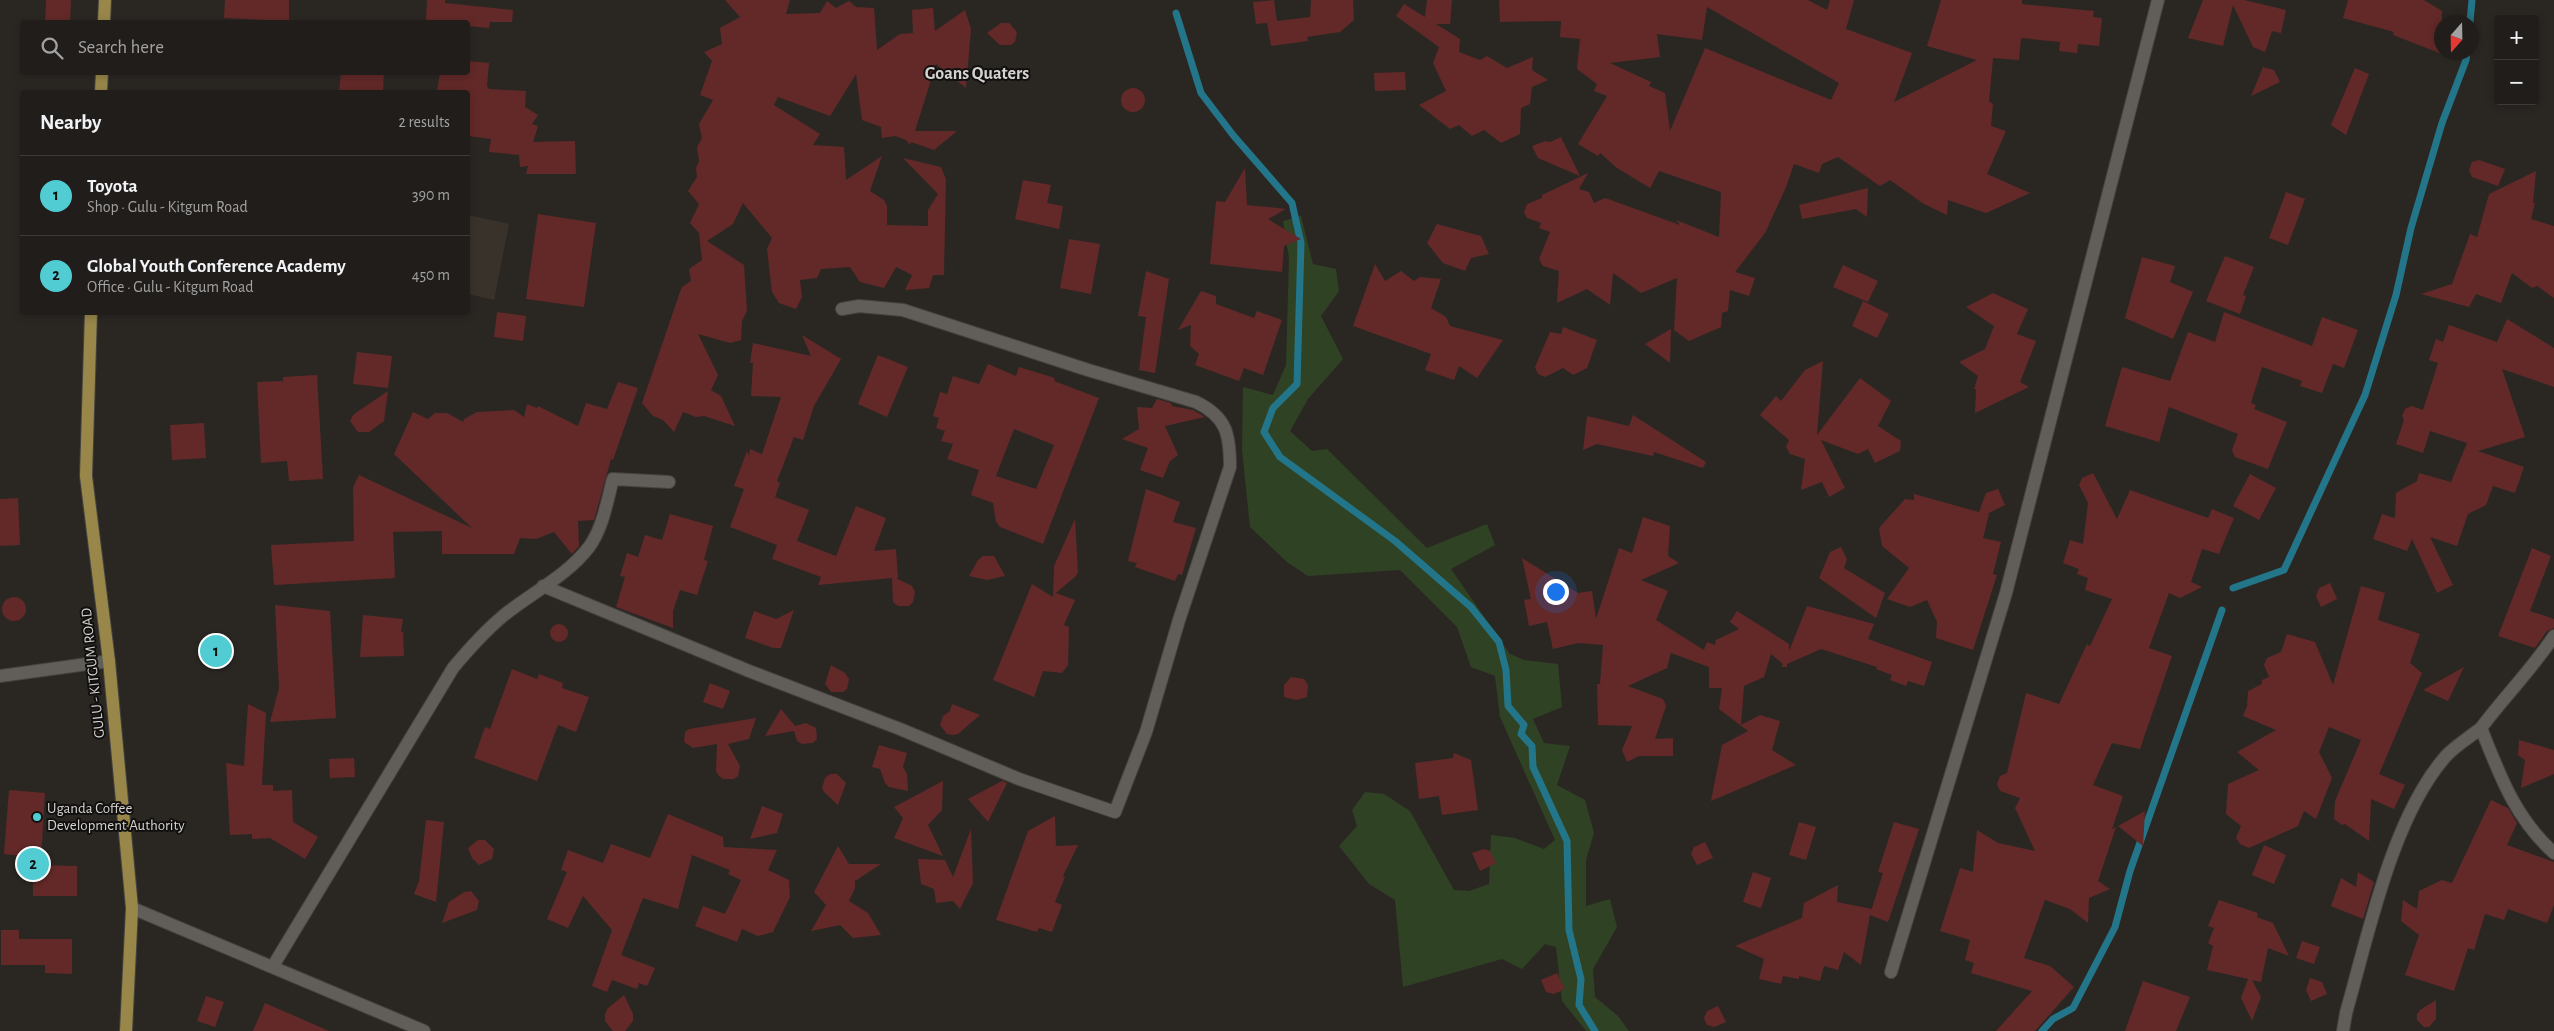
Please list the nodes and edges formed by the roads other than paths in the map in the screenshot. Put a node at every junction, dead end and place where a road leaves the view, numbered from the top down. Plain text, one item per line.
1 (105, 0) edge
2 (2158, 0) edge
3 (104, 20) edge
4 (102, 75) edge
5 (101, 90) edge
6 (842, 309) dead end
7 (91, 315) edge
8 (669, 482) dead end
9 (543, 586) junction
10 (2554, 636) edge
11 (109, 661) junction
12 (0, 676) edge
13 (2482, 728) junction
14 (2554, 854) edge
15 (132, 908) junction
16 (273, 966) junction
17 (1891, 972) dead end
18 (126, 1031) edge
19 (424, 1031) edge
20 (2343, 1031) edge

1 - 3 main road
2 - 17 street
4 - 5 main road
6 - 9 street
7 - 11 main road, GULU - KITGUM ROAD
8 - 9 street
9 - 16 street
10 - 13 street
11 - 12 street
11 - 15 main road, GULU - KITGUM ROAD
13 - 14 street
13 - 20 street
15 - 16 street
15 - 18 main road, GULU - KITGUM ROAD
16 - 19 street

